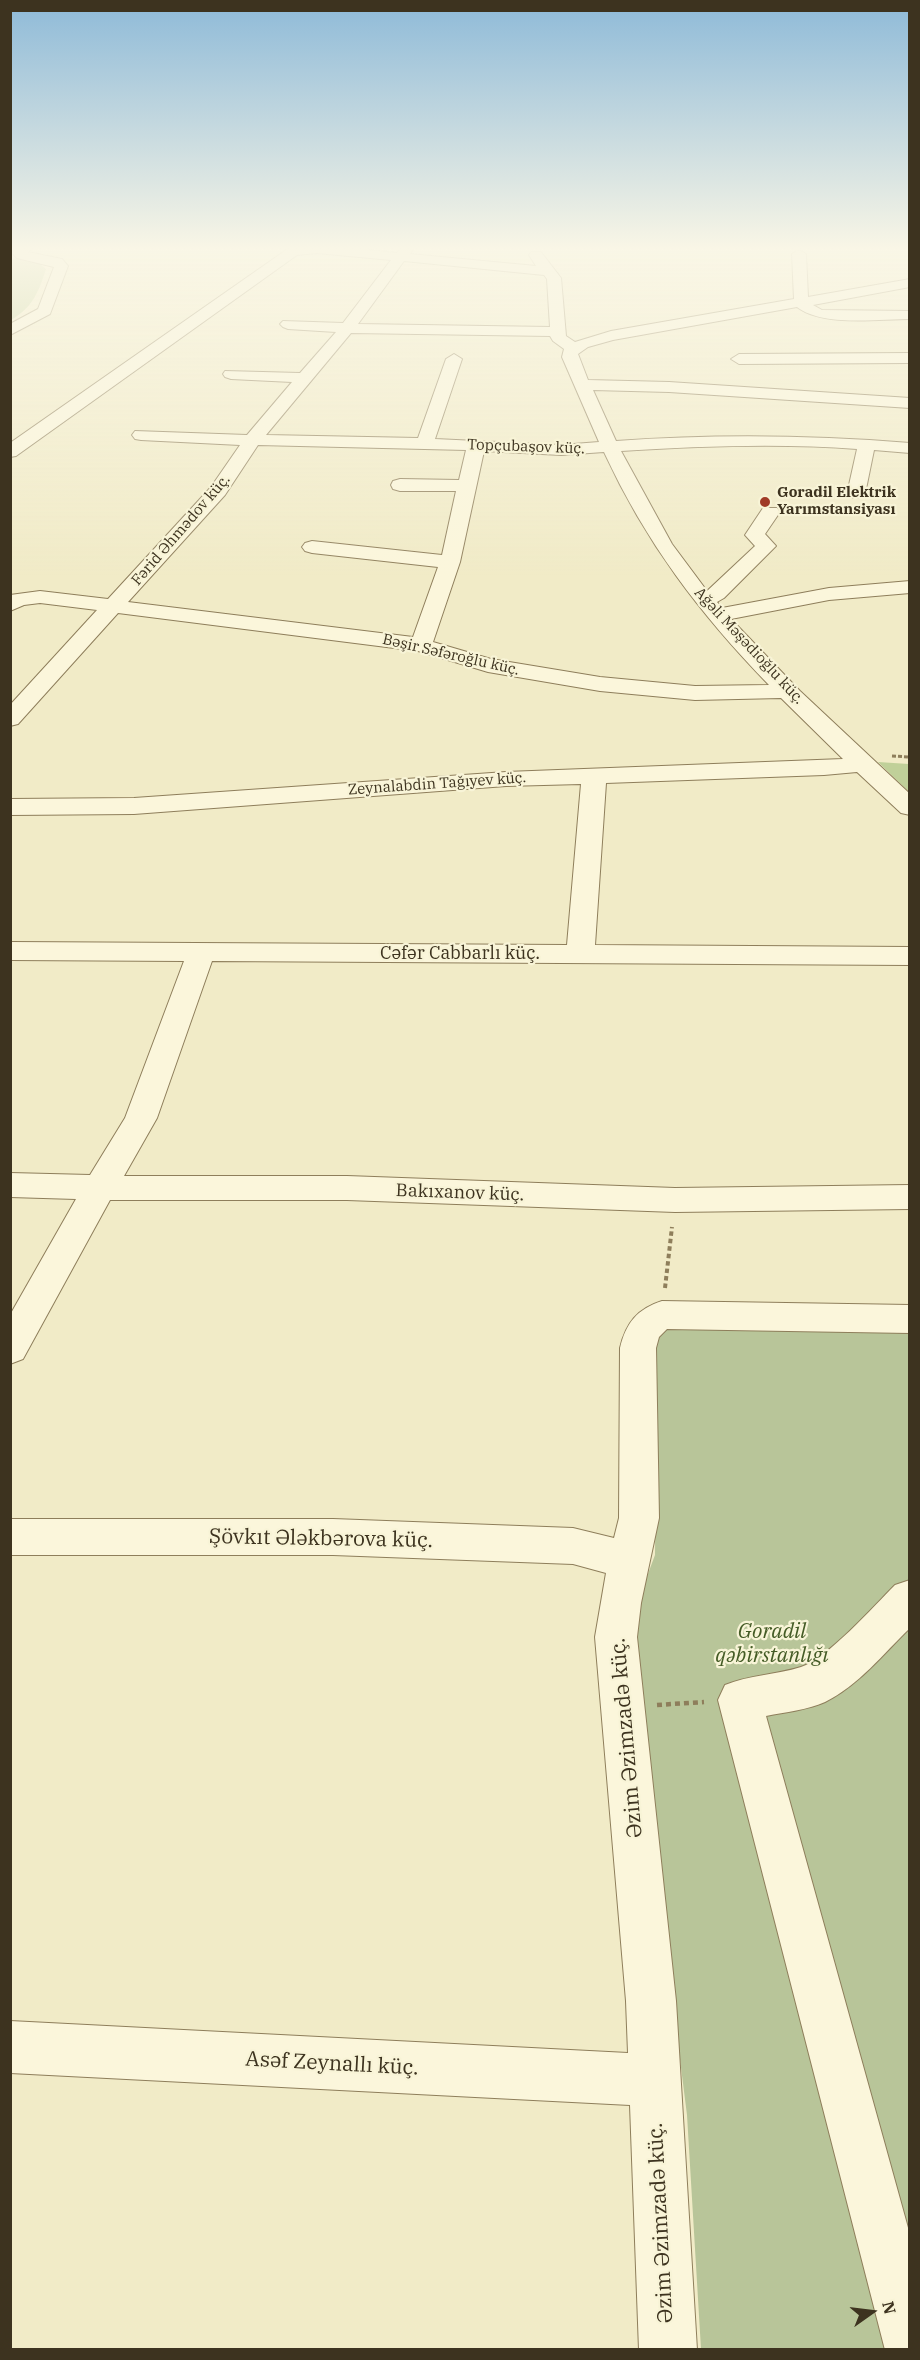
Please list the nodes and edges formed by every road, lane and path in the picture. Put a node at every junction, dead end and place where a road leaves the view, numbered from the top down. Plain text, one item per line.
1 (142, 358) edge
2 (321, 358) edge
3 (570, 358) edge
4 (886, 358) edge
5 (454, 359) dead end
6 (739, 359) dead end
7 (231, 374) dead end
8 (304, 378) junction
9 (582, 385) junction
10 (830, 398) junction
11 (909, 403) edge
12 (141, 435) dead end
13 (253, 439) junction
14 (824, 441) junction
15 (425, 443) junction
16 (867, 444) junction
17 (476, 445) junction
18 (638, 445) junction
19 (611, 448) junction
20 (909, 448) edge
21 (10, 452) edge
22 (778, 459) dead end
23 (400, 485) dead end
24 (467, 486) junction
25 (856, 494) dead end
26 (770, 512) dead end
27 (312, 547) dead end
28 (450, 562) junction
29 (909, 587) edge
30 (10, 605) edge
31 (115, 605) junction
32 (710, 607) junction
33 (421, 645) junction
34 (789, 690) junction
35 (10, 719) edge
36 (863, 764) junction
37 (594, 775) junction
38 (10, 807) edge
39 (909, 808) edge
40 (10, 951) edge
41 (201, 952) junction
42 (580, 954) junction
43 (909, 956) edge
44 (10, 1185) edge
45 (101, 1188) junction
46 (909, 1197) edge
47 (675, 1200) junction
48 (662, 1315) junction
49 (909, 1319) edge
50 (10, 1349) edge
51 (10, 1537) edge
52 (630, 1560) junction
53 (909, 1599) edge
54 (740, 1700) junction
55 (623, 1708) junction
56 (10, 2047) edge
57 (654, 2080) junction
58 (909, 2341) edge
59 (668, 2349) edge

1 - 21 street
2 - 8 street, Fərid Əhmədov küç.
3 - 9 street, Ağəli Məşədioğlu küç.
4 - 6 street
5 - 15 street
7 - 8 street
8 - 13 street, Fərid Əhmədov küç.
9 - 10 street
9 - 19 street, Ağəli Məşədioğlu küç.
10 - 11 street
10 - 14 street
12 - 13 street, Topçubaşov küç.
13 - 15 street, Topçubaşov küç.
13 - 31 street, Fərid Əhmədov küç.
14 - 16 street, Topçubaşov küç.
14 - 18 street, Topçubaşov küç.
15 - 17 street, Topçubaşov küç.
16 - 20 street, Topçubaşov küç.
16 - 25 street
17 - 19 street, Topçubaşov küç.
17 - 24 street
18 - 19 street, Topçubaşov küç.
18 - 22 street
19 - 32 street, Ağəli Məşədioğlu küç.
23 - 24 street
24 - 28 street
26 - 32 street
27 - 28 street
28 - 33 street
29 - 32 street
30 - 31 street, Bəşir Səfəroğlu küç.
31 - 33 street, Bəşir Səfəroğlu küç.
31 - 35 street, Fərid Əhmədov küç.
32 - 34 street, Ağəli Məşədioğlu küç.
33 - 34 street, Bəşir Səfəroğlu küç.
34 - 36 street, Ağəli Məşədioğlu küç.
36 - 37 street, Zeynalabdin Tağıyev küç.
36 - 39 street, Ağəli Məşədioğlu küç.
37 - 38 street, Zeynalabdin Tağıyev küç.
37 - 42 street
40 - 41 street, Cəfər Cabbarlı küç.
41 - 42 street, Cəfər Cabbarlı küç.
41 - 45 street
42 - 43 street, Cəfər Cabbarlı küç.
44 - 45 street, Bakıxanov küç.
45 - 47 street, Bakıxanov küç.
45 - 50 street
46 - 47 street, Bakıxanov küç.
47 - 48 path
48 - 49 street
48 - 52 street, Əzim Əzimzadə küç.
51 - 52 street, Şövkıt Ələkbərova küç.
52 - 55 street, Əzim Əzimzadə küç.
53 - 54 street
54 - 55 path
54 - 58 street
55 - 57 street, Əzim Əzimzadə küç.
56 - 57 street, Asəf Zeynallı küç.
57 - 59 street, Əzim Əzimzadə küç.

